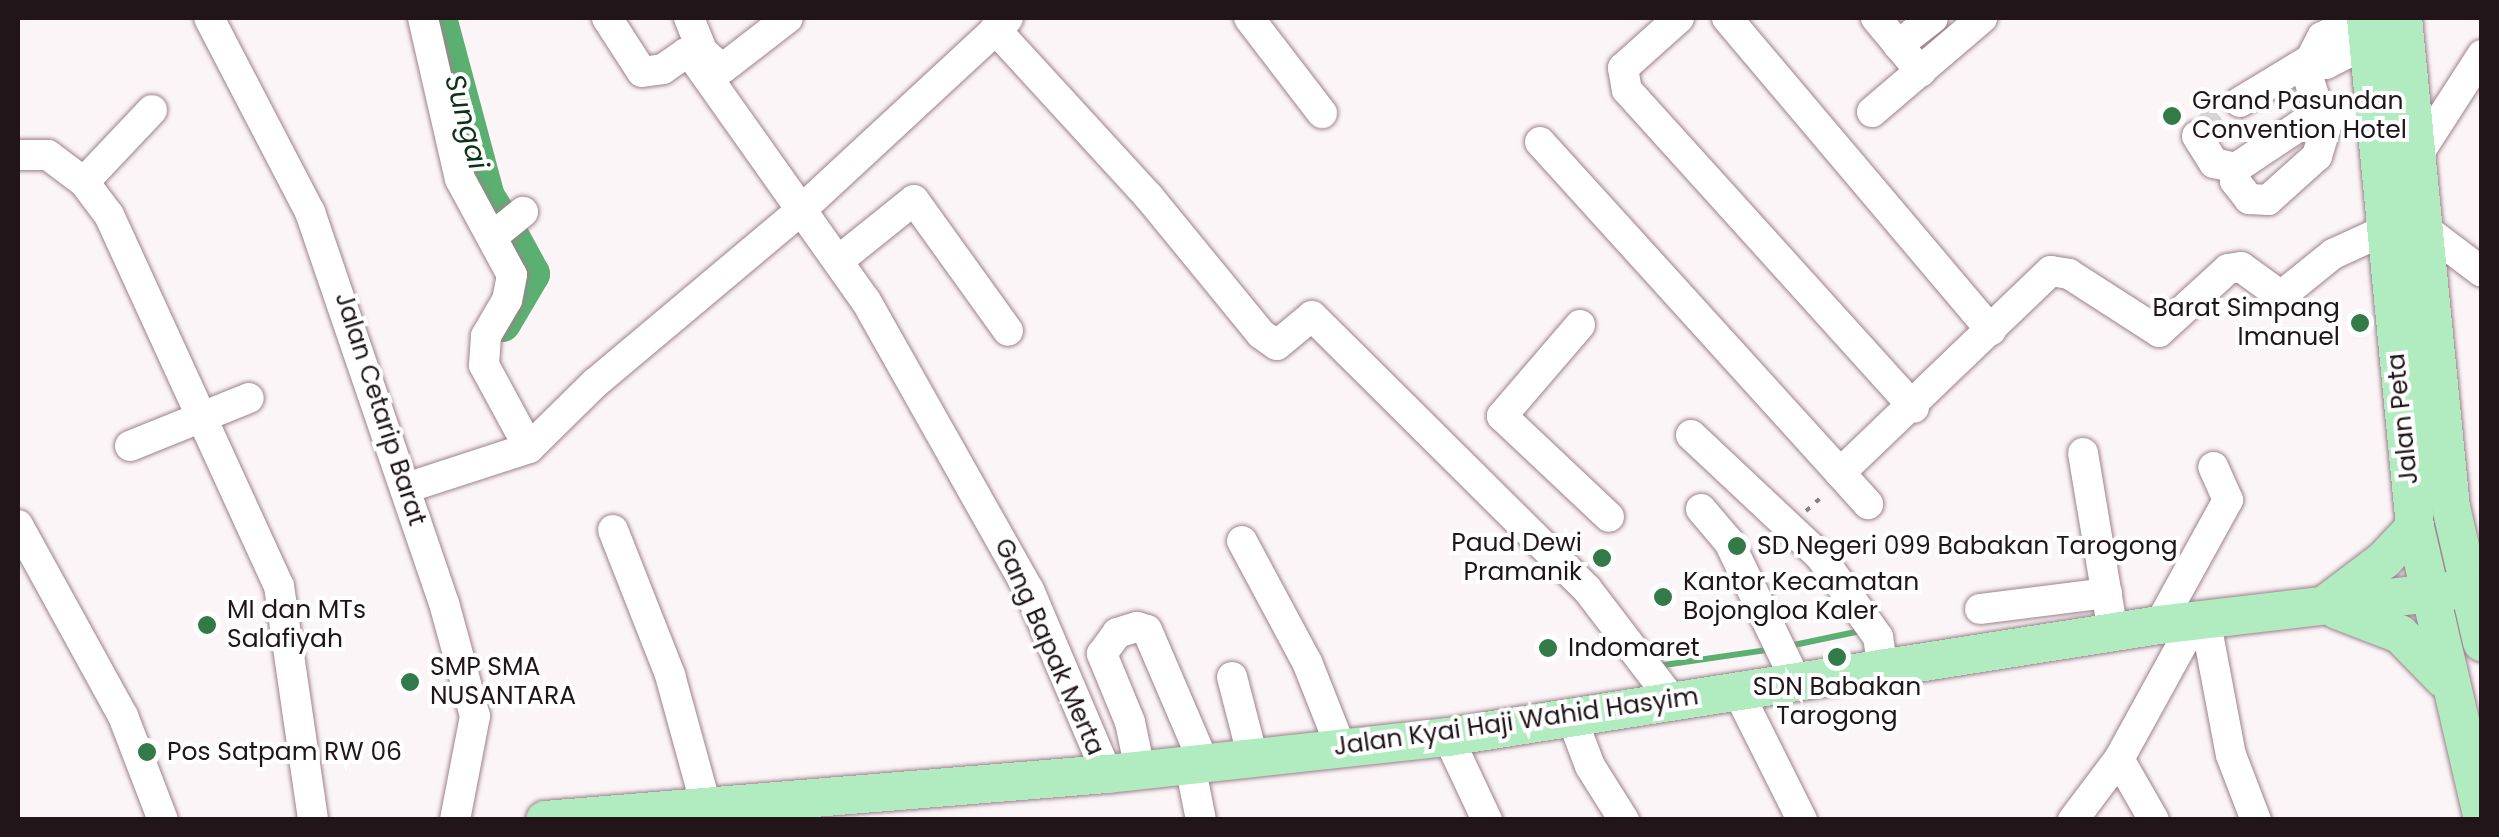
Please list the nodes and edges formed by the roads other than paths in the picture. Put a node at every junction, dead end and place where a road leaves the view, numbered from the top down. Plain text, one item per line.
1 (209, 18) edge
2 (423, 18) edge
3 (606, 18) edge
4 (689, 18) edge
5 (788, 18) edge
6 (1249, 18) edge
7 (1679, 18) edge
8 (1727, 18) edge
9 (1876, 18) edge
10 (1932, 18) edge
11 (1982, 18) edge
12 (2402, 18) edge
13 (1002, 23) edge
14 (2366, 26) edge
15 (1898, 45) junction
16 (2482, 55) edge
17 (2308, 62) junction
18 (1922, 72) junction
19 (2240, 102) tunnel mouth
20 (2373, 106) junction
21 (152, 110) dead end
22 (1872, 112) dead end
23 (1322, 114) dead end
24 (2322, 117) junction
25 (2198, 136) dead end
26 (1540, 142) dead end
27 (18, 155) edge
28 (2415, 159) junction
29 (2236, 168) junction
30 (84, 182) junction
31 (801, 210) junction
32 (522, 212) dead end
33 (2425, 229) junction
34 (2383, 231) junction
35 (492, 237) junction
36 (838, 261) junction
37 (2481, 270) edge
38 (1580, 325) dead end
39 (1008, 330) dead end
40 (1990, 330) junction
41 (249, 398) dead end
42 (1914, 408) junction
43 (202, 416) junction
44 (1690, 435) dead end
45 (130, 446) dead end
46 (529, 448) junction
47 (2083, 453) dead end
48 (2213, 467) dead end
49 (1842, 475) junction
50 (406, 488) junction
51 (1868, 504) dead end
52 (2451, 507) junction
53 (1700, 509) dead end
54 (1609, 517) dead end
55 (18, 525) edge
56 (2415, 526) junction
57 (613, 530) dead end
58 (1242, 540) dead end
59 (2482, 545) edge
60 (2474, 588) edge
61 (2426, 593) junction
62 (2107, 594) junction
63 (2320, 608) junction
64 (1980, 609) dead end
65 (2183, 621) junction
66 (2114, 632) junction
67 (2482, 642) edge
68 (1883, 668) junction
69 (1232, 677) dead end
70 (1796, 681) junction
71 (2449, 687) junction
72 (1672, 700) junction
73 (1740, 701) junction
74 (1179, 711) junction
75 (1572, 716) junction
76 (1130, 722) junction
77 (1448, 736) junction
78 (1341, 748) junction
79 (1253, 758) junction
80 (2119, 759) junction
81 (1197, 764) junction
82 (1123, 772) junction
83 (706, 806) junction
84 (2482, 814) edge
85 (560, 819) edge
86 (164, 820) edge
87 (313, 820) edge
88 (455, 820) edge
89 (546, 820) edge
90 (1201, 820) edge
91 (1487, 820) edge
92 (1624, 820) edge
93 (1802, 820) edge
94 (2073, 820) edge
95 (2154, 820) edge
96 (2256, 820) edge

1 - 50 street, Jalan Cetarip Barat
2 - 35 street
3 - 31 street, Gang Bapak Merta
4 - 5 street
6 - 23 street
7 - 42 street
8 - 40 street
9 - 15 street
10 - 15 street
11 - 18 street
12 - 28 main road, Jalan Peta
13 - 31 street
13 - 72 street
14 - 17 street
14 - 20 main road, Jalan Peta
15 - 18 street
16 - 28 street
17 - 19 street
17 - 24 street
18 - 22 street
20 - 24 street
20 - 34 main road, Jalan Peta
21 - 30 street
24 - 29 street
24 - 29 street
25 - 29 street
26 - 49 street
27 - 30 street
28 - 33 main road, Jalan Peta
30 - 43 street
31 - 36 street, Gang Bapak Merta
31 - 46 street
32 - 35 street
33 - 34 street
33 - 37 street
33 - 52 main road, Jalan Peta
34 - 40 street
34 - 56 main road, Jalan Peta
35 - 46 street
36 - 39 street
36 - 82 street, Gang Bapak Merta
38 - 54 street
40 - 42 street
41 - 43 street
42 - 49 street
43 - 45 street
43 - 87 street
44 - 68 street
46 - 50 street
47 - 62 street
48 - 65 street
49 - 51 street
50 - 88 street, Jalan Cetarip Barat
52 - 59 main road
52 - 60 main road, Jalan Peta
53 - 70 street
55 - 86 street
56 - 61 main road, Jalan Peta
56 - 63 main road
57 - 83 street
58 - 78 street
60 - 61 main road, Jalan Kyai Haji Wahid Hasyim
60 - 67 main road, Jalan Peta
61 - 63 main road, Jalan Kyai Haji Wahid Hasyim
61 - 71 main road, Jalan Peta
62 - 64 street
62 - 66 street
63 - 65 main road, Jalan Kyai Haji Wahid Hasyim
63 - 71 main road
65 - 66 main road, Jalan Kyai Haji Wahid Hasyim
65 - 80 street
65 - 96 street
66 - 68 main road, Jalan Kyai Haji Wahid Hasyim
68 - 70 main road, Jalan Kyai Haji Wahid Hasyim
69 - 79 street
70 - 73 main road, Jalan Kyai Haji Wahid Hasyim
71 - 84 main road, Jalan Peta
72 - 73 main road, Jalan Kyai Haji Wahid Hasyim
72 - 75 main road, Jalan Kyai Haji Wahid Hasyim
73 - 93 street
74 - 76 street
74 - 76 street
74 - 81 street
75 - 77 main road, Jalan Kyai Haji Wahid Hasyim
75 - 92 street
76 - 82 street
77 - 78 main road, Jalan Kyai Haji Wahid Hasyim
77 - 91 street
78 - 79 main road, Jalan Kyai Haji Wahid Hasyim
79 - 81 main road, Jalan Kyai Haji Wahid Hasyim
80 - 94 street
80 - 95 street
81 - 82 main road, Jalan Kyai Haji Wahid Hasyim
81 - 90 street
82 - 83 main road, Jalan Kyai Haji Wahid Hasyim
83 - 85 main road, Jalan Kyai Haji Wahid Hasyim
85 - 89 main road, Jalan Kyai Haji Wahid Hasyim

